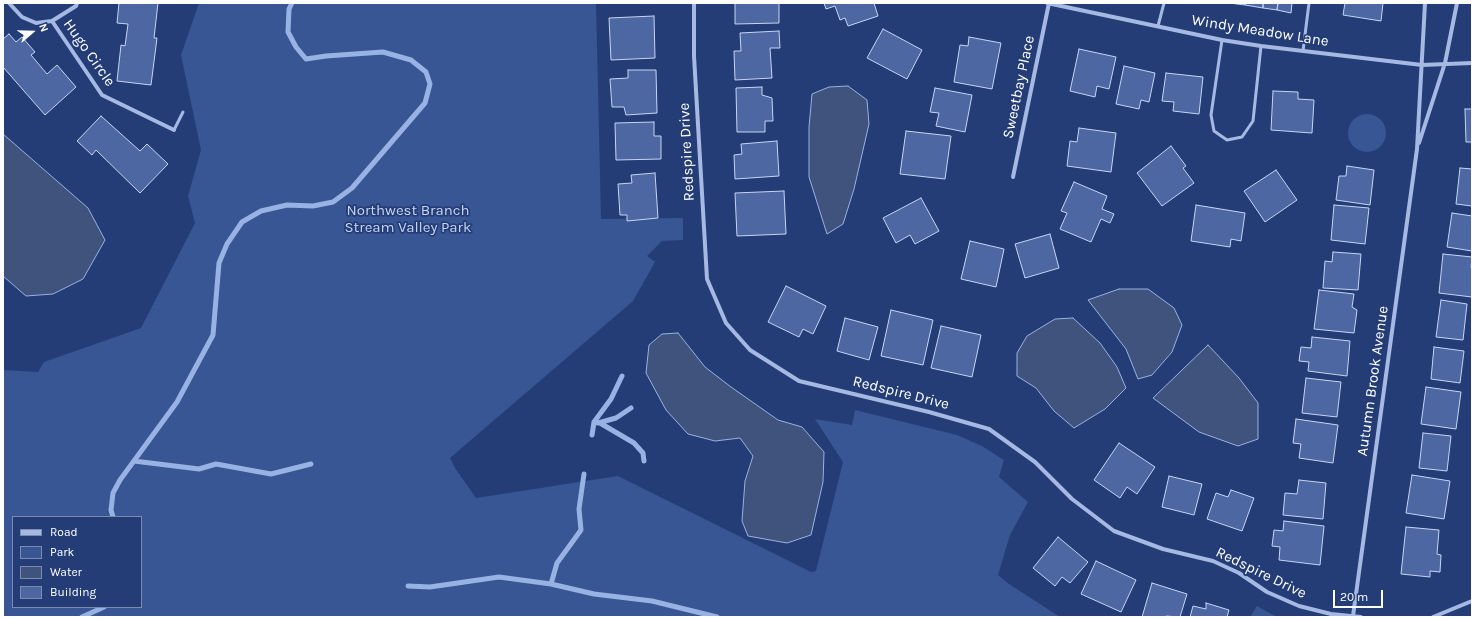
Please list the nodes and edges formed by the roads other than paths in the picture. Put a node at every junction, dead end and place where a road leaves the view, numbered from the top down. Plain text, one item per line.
1 (9, 3) edge
2 (77, 3) edge
3 (694, 3) edge
4 (1049, 3) edge
5 (1164, 3) edge
6 (1309, 3) edge
7 (1426, 3) edge
8 (1457, 3) edge
9 (52, 20) junction
10 (1158, 26) junction
11 (1222, 40) junction
12 (1261, 46) junction
13 (1303, 51) junction
14 (1445, 63) junction
15 (1472, 63) edge
16 (1422, 65) junction
17 (183, 112) dead end
18 (174, 130) joint
19 (1417, 149) junction
20 (1013, 177) dead end
21 (1472, 601) edge
22 (1353, 616) edge
23 (1361, 617) edge
24 (1432, 617) edge

1 - 9 street, Hugo Circle
2 - 9 street, Hugo Circle
3 - 22 street, Redspire Drive
4 - 10 street, Windy Meadow Lane
4 - 20 street, Sweetbay Place
5 - 10 lane
6 - 13 lane
7 - 16 street, Autumn Brook Avenue
8 - 14 street, Autumn Brook Avenue
9 - 18 street, Hugo Circle
10 - 11 street, Windy Meadow Lane
11 - 12 street, Windy Meadow Lane
11 - 12 lane
12 - 13 street, Windy Meadow Lane
13 - 16 street, Windy Meadow Lane
14 - 15 street, Windy Meadow Lane
14 - 16 street, Windy Meadow Lane
14 - 19 street, Autumn Brook Avenue
16 - 19 street, Autumn Brook Avenue
17 - 18 lane
19 - 22 street, Autumn Brook Avenue
21 - 24 street
22 - 23 street, Redspire Drive

